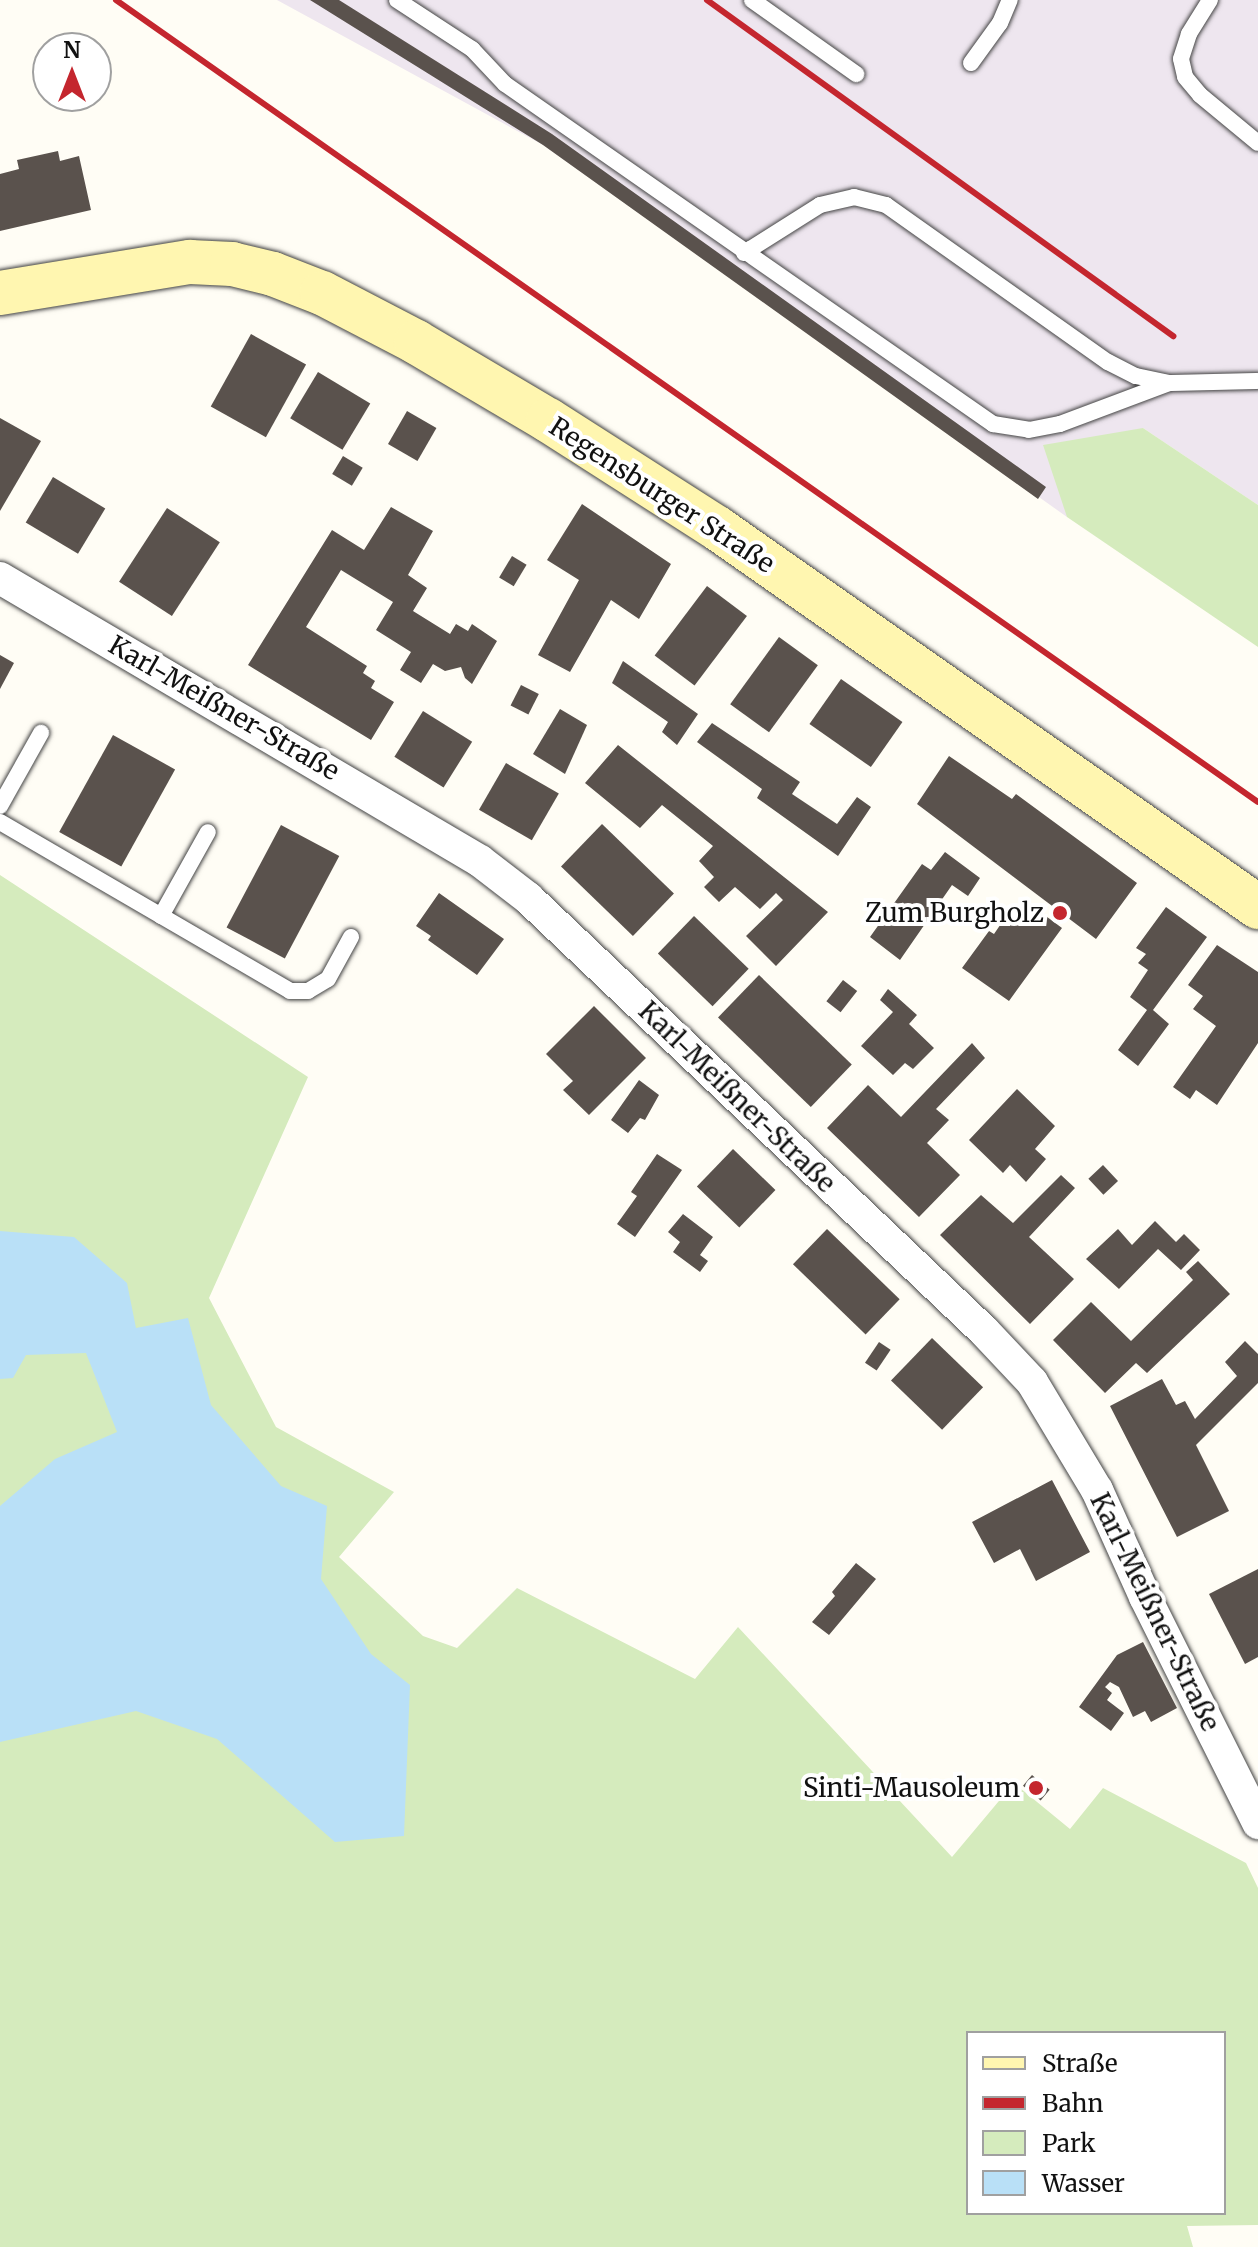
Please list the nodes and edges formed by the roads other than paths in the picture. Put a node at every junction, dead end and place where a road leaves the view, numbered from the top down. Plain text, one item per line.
1 (397, 0) edge
2 (752, 0) edge
3 (1010, 0) edge
4 (1210, 0) edge
5 (971, 63) dead end
6 (856, 74) dead end
7 (1258, 143) edge
8 (744, 253) junction
9 (0, 293) edge
10 (1258, 381) edge
11 (1169, 383) junction
12 (0, 578) edge
13 (41, 733) dead end
14 (0, 806) edge
15 (0, 822) edge
16 (208, 832) dead end
17 (1258, 907) edge
18 (161, 916) junction
19 (351, 937) dead end
20 (1258, 1823) edge

1 - 8 lane
2 - 6 lane
3 - 5 lane
4 - 7 lane
8 - 11 lane
8 - 11 lane
9 - 17 main road, Regensburger Straße
10 - 11 lane
12 - 20 street, Karl-Meißner-Straße
13 - 14 lane
15 - 18 lane
16 - 18 lane
18 - 19 lane

